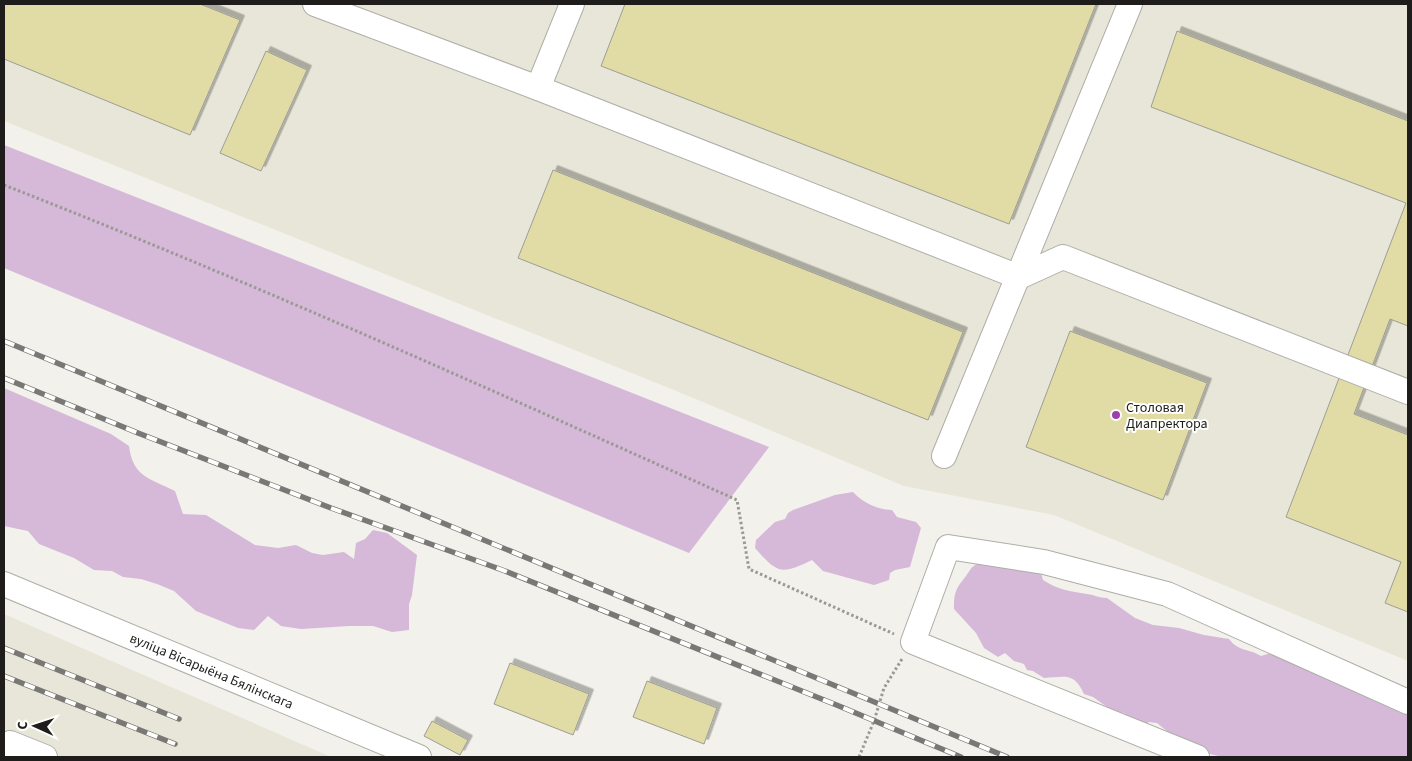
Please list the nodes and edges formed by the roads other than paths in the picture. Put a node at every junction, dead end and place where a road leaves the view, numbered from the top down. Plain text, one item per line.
1 (315, 4) edge
2 (572, 4) edge
3 (1130, 4) edge
4 (538, 88) junction
5 (1019, 277) junction
6 (1408, 392) edge
7 (944, 456) dead end
8 (4, 584) edge
9 (1408, 702) edge
10 (6, 743) edge
11 (44, 757) edge
12 (419, 757) edge
13 (1197, 757) edge

1 - 4 street
2 - 4 street
3 - 5 street
4 - 5 street
5 - 6 street
5 - 7 street
8 - 12 street, вуліца Вісарыёна Бялінскага
9 - 13 street
10 - 11 street

